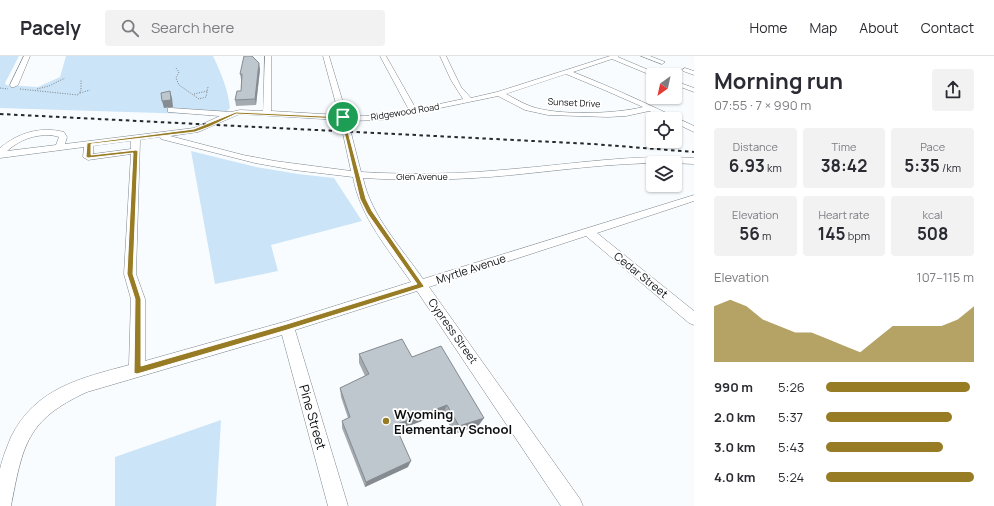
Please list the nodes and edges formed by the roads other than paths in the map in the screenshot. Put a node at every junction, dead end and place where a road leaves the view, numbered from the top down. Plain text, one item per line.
1 (27, 56) edge
2 (268, 56) edge
3 (326, 56) edge
4 (383, 56) edge
5 (443, 56) edge
6 (644, 56) edge
7 (614, 57) edge
8 (662, 62) dead end
9 (686, 70) dead end
10 (646, 71) edge
11 (566, 72) junction
12 (694, 73) edge
13 (682, 86) edge
14 (16, 87) road end
15 (694, 90) edge
16 (499, 94) junction
17 (470, 101) junction
18 (650, 108) junction
19 (171, 110) dead end
20 (414, 112) junction
21 (659, 112) edge
22 (232, 114) junction
23 (267, 114) junction
24 (343, 117) junction
25 (682, 123) edge
26 (694, 128) edge
27 (153, 135) junction
28 (136, 137) junction
29 (89, 143) junction
30 (58, 148) junction
31 (136, 151) junction
32 (1, 156) edge
33 (694, 161) edge
34 (356, 174) junction
35 (694, 198) edge
36 (588, 232) junction
37 (421, 286) junction
38 (694, 319) edge
39 (287, 327) junction
40 (137, 371) junction
41 (6, 457) edge
42 (1, 506) edge
43 (338, 506) edge
44 (574, 506) edge

1 - 14 street
2 - 23 street
3 - 24 street, Cypress Street
4 - 20 street
5 - 17 street
6 - 8 street
7 - 10 street
7 - 11 street, Ridgewood Road
9 - 12 street
11 - 16 street, Ridgewood Road
11 - 18 street
13 - 15 street
16 - 17 street, Ridgewood Road
16 - 18 street, Sunset Drive
17 - 20 street, Ridgewood Road
18 - 21 street
19 - 22 street
20 - 24 street, Ridgewood Road
22 - 23 street, Ridgewood Road
22 - 27 street, Ridgewood Road
23 - 24 street, Ridgewood Road
24 - 34 street, Cypress Street
25 - 26 street
27 - 28 street, Ridgewood Road
27 - 34 street, Glen Avenue
28 - 29 street, Ridgewood Road
28 - 31 street
29 - 30 street, Ridgewood Road
29 - 31 street
30 - 32 street, Ridgewood Road
30 - 32 street
31 - 40 street
33 - 34 street, Glen Avenue
34 - 37 street, Cypress Street
35 - 36 street, Myrtle Avenue
36 - 37 street, Myrtle Avenue
36 - 38 street, Cedar Street
37 - 39 street, Myrtle Avenue
37 - 44 street, Cypress Street
39 - 40 street, Myrtle Avenue
39 - 43 street, Pine Street
40 - 41 street, Myrtle Avenue
41 - 42 street, Myrtle Avenue

